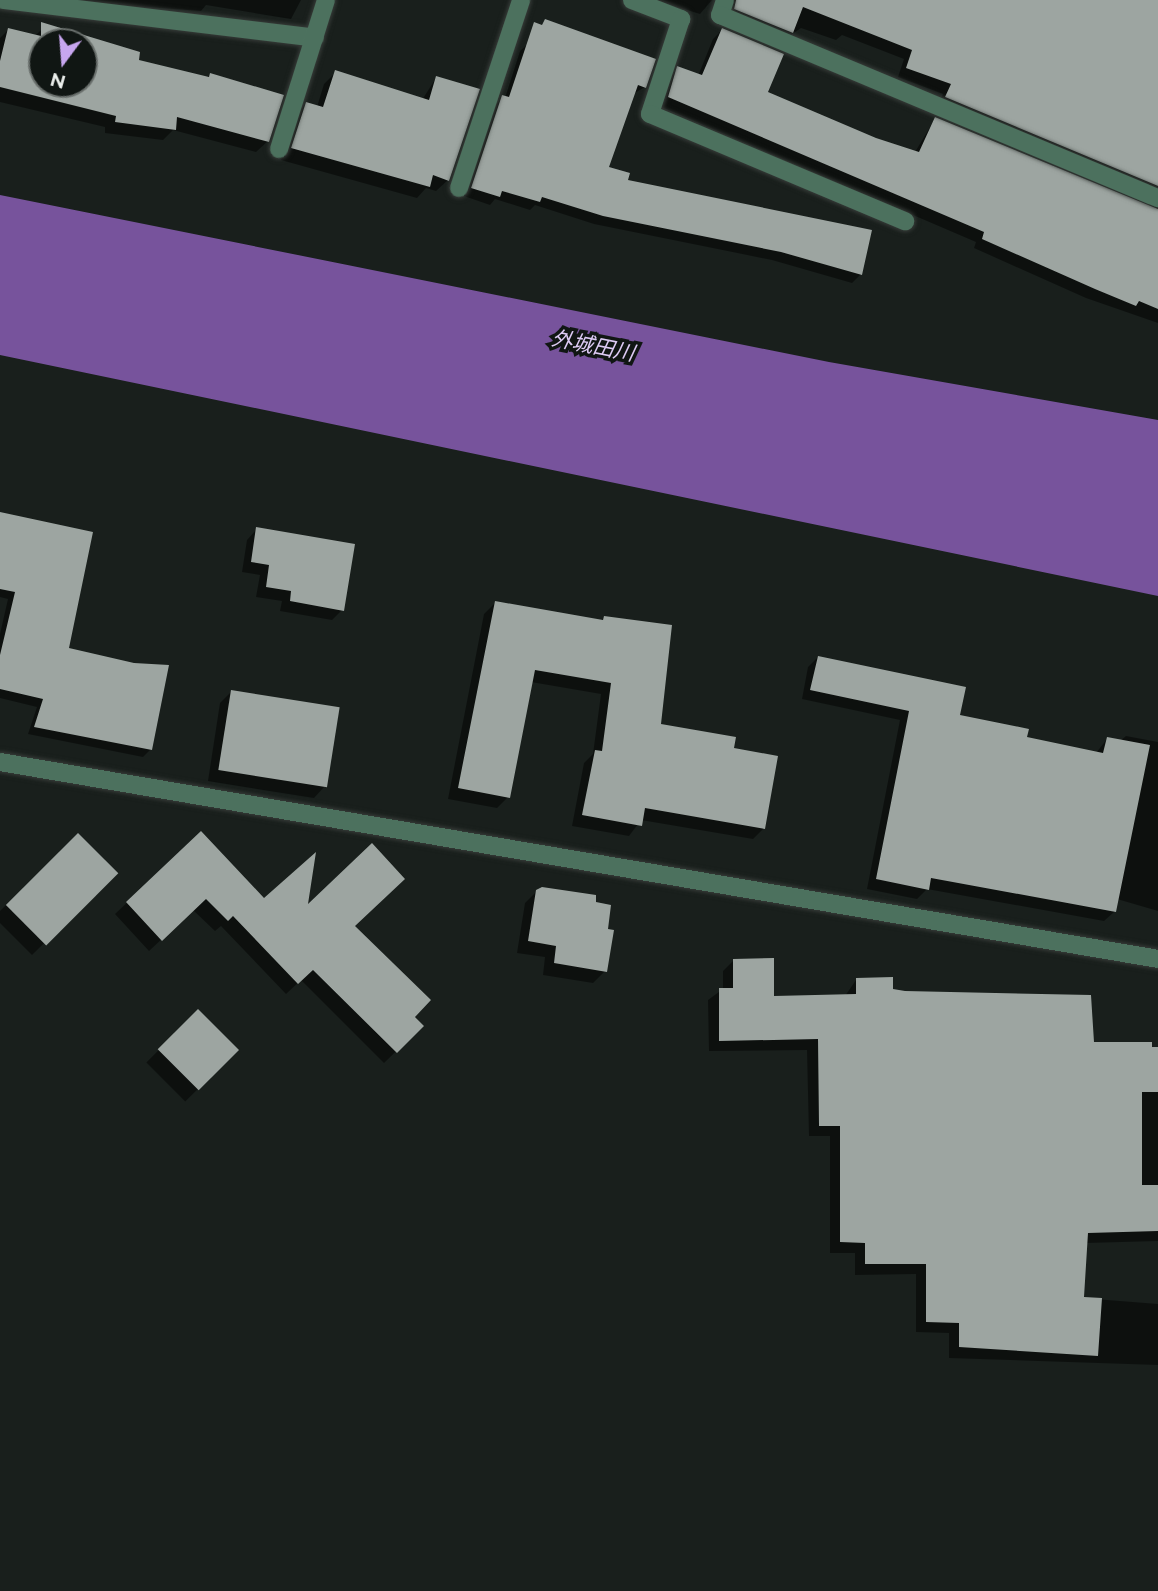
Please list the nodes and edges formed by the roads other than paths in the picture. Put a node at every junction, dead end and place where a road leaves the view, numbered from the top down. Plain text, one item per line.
1 (4, 0) edge
2 (326, 0) edge
3 (521, 0) edge
4 (632, 0) edge
5 (724, 0) edge
6 (315, 38) junction
7 (279, 149) dead end
8 (459, 188) dead end
9 (1158, 198) edge
10 (905, 221) dead end
11 (0, 762) edge
12 (1158, 959) edge

1 - 6 street
2 - 6 street
3 - 8 street
4 - 10 street
5 - 9 street
6 - 7 street
11 - 12 street

